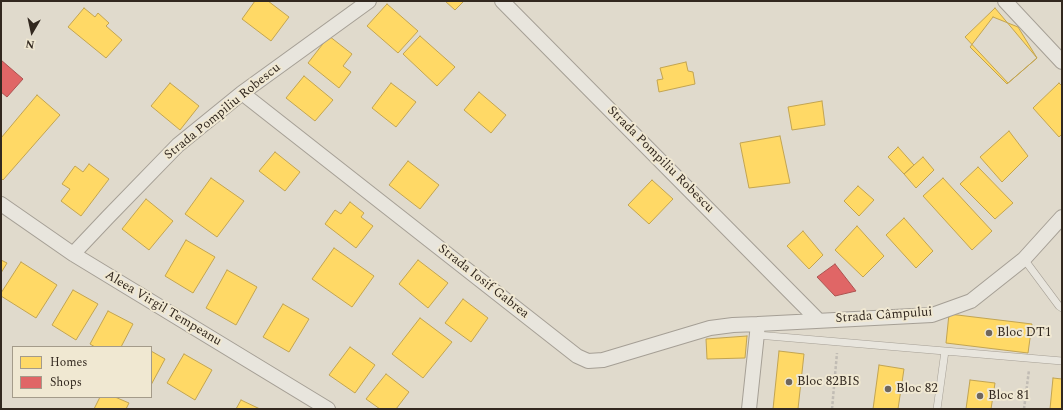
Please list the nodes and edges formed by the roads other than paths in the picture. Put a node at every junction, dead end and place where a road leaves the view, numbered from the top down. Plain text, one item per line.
1 (369, 1) edge
2 (502, 1) edge
3 (1005, 1) edge
4 (1062, 62) edge
5 (242, 93) junction
6 (1, 204) edge
7 (1062, 217) edge
8 (73, 254) junction
9 (1024, 259) junction
10 (1062, 308) edge
11 (818, 320) junction
12 (757, 329) junction
13 (945, 351) junction
14 (1062, 361) edge
15 (328, 409) edge
16 (749, 409) edge
17 (937, 409) edge

1 - 5 street, Strada Pompiliu Robescu
2 - 11 street, Strada Pompiliu Robescu
3 - 4 street
5 - 8 street, Strada Pompiliu Robescu
5 - 12 street, Strada Iosif Gabrea
6 - 8 street, Aleea Virgil Tempeanu
7 - 9 street, Strada Câmpului
8 - 15 street, Aleea Virgil Tempeanu
9 - 10 lane
9 - 11 street, Strada Câmpului
11 - 12 street, Strada Câmpului
12 - 13 lane
12 - 16 street
13 - 14 lane
13 - 17 lane

